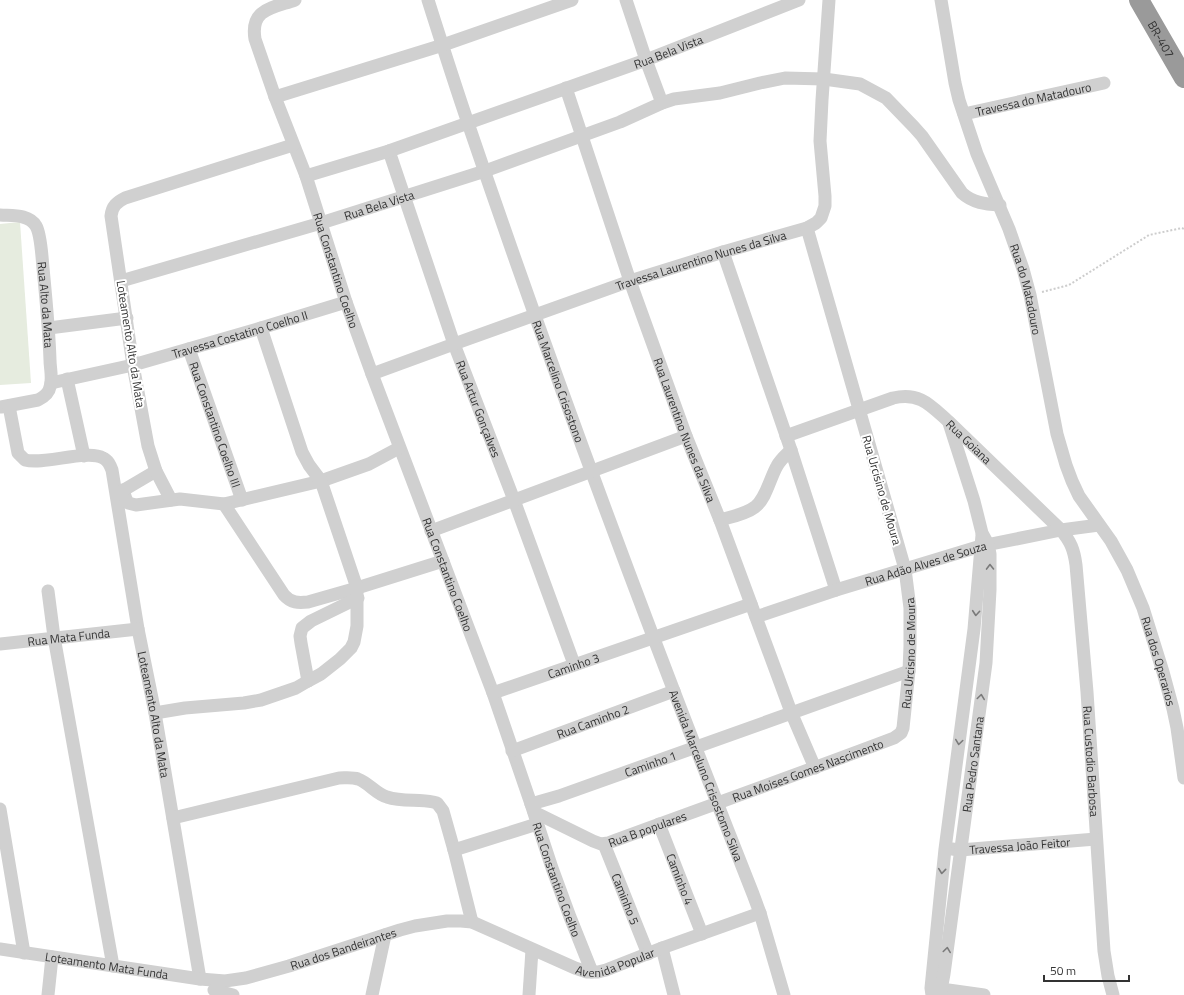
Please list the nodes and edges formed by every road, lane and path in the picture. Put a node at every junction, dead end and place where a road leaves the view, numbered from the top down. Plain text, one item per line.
1 (295, 0) edge
2 (428, 0) edge
3 (572, 0) edge
4 (626, 0) edge
5 (799, 0) edge
6 (829, 0) edge
7 (941, 0) edge
8 (1139, 0) edge
9 (443, 45) junction
10 (646, 60) junction
11 (1184, 78) edge
12 (824, 79) junction
13 (1104, 84) dead end
14 (566, 88) junction
15 (275, 97) junction
16 (662, 103) junction
17 (964, 114) junction
18 (468, 123) junction
19 (582, 136) junction
20 (293, 145) junction
21 (389, 151) junction
22 (485, 171) junction
23 (306, 176) junction
24 (404, 197) junction
25 (1000, 205) junction
26 (0, 215) edge
27 (321, 223) junction
28 (807, 228) junction
29 (1184, 229) edge
30 (723, 252) junction
31 (121, 281) junction
32 (630, 281) junction
33 (1030, 295) junction
34 (346, 302) junction
35 (535, 315) junction
36 (127, 318) junction
37 (49, 328) junction
38 (261, 328) junction
39 (454, 344) junction
40 (189, 349) junction
41 (133, 365) junction
42 (372, 374) junction
43 (67, 379) junction
44 (51, 383) junction
45 (4, 406) edge
46 (859, 410) junction
47 (948, 421) junction
48 (686, 436) junction
49 (786, 436) junction
50 (399, 448) junction
51 (791, 450) junction
52 (84, 456) junction
53 (156, 471) junction
54 (591, 472) junction
55 (321, 481) junction
56 (120, 492) junction
57 (171, 500) junction
58 (242, 500) junction
59 (514, 500) junction
60 (224, 504) junction
61 (720, 520) junction
62 (1099, 525) junction
63 (1061, 530) junction
64 (431, 531) junction
65 (983, 541) junction
66 (443, 561) junction
67 (905, 569) junction
68 (1127, 570) joint
69 (836, 590) junction
70 (48, 591) dead end
71 (358, 593) junction
72 (751, 604) junction
73 (756, 617) junction
74 (138, 629) junction
75 (54, 637) junction
76 (654, 638) junction
77 (0, 644) edge
78 (574, 664) junction
79 (909, 671) junction
80 (308, 681) junction
81 (674, 691) junction
82 (492, 693) junction
83 (792, 712) junction
84 (155, 713) junction
85 (898, 736) joint
86 (696, 746) junction
87 (512, 751) junction
88 (815, 768) junction
89 (1184, 778) edge
90 (717, 803) junction
91 (0, 809) edge
92 (534, 813) junction
93 (173, 818) junction
94 (659, 824) junction
95 (1096, 839) junction
96 (604, 844) junction
97 (945, 849) junction
98 (454, 850) junction
99 (960, 850) junction
100 (760, 913) junction
101 (472, 922) junction
102 (702, 934) junction
103 (385, 935) junction
104 (662, 948) junction
105 (0, 949) edge
106 (532, 950) junction
107 (24, 953) junction
108 (648, 954) junction
109 (52, 957) junction
110 (113, 966) junction
111 (592, 972) junction
112 (200, 979) junction
113 (214, 989) edge
114 (936, 992) edge
115 (48, 995) edge
116 (233, 995) edge
117 (372, 995) edge
118 (529, 995) edge
119 (674, 995) edge
120 (784, 995) edge
121 (984, 995) edge
122 (1113, 995) edge

1 - 15 street, Rua Constantino Coelho
2 - 9 street
3 - 9 street
4 - 10 street
5 - 10 street, Rua Bela Vista
6 - 12 street, Travessa Laurentino Nunes da Silva
7 - 17 street, Rua do Matadouro
8 - 11 highway, BR-407 / BR-407
9 - 15 street
9 - 18 street
10 - 14 street, Rua Bela Vista
10 - 16 street
12 - 16 street, Rua Bela Vista
12 - 25 street, Rua Bela Vista
12 - 28 street, Travessa Laurentino Nunes da Silva
13 - 17 street, Travessa do Matadouro
14 - 18 street, Rua Bela Vista
14 - 19 street, Rua Laurentino Nunes da Silva
15 - 20 street, Rua Constantino Coelho
16 - 19 street, Rua Bela Vista
17 - 25 street, Rua do Matadouro
18 - 21 street, Rua Bela Vista
18 - 22 street, Rua Marcelino Crisostono
19 - 22 street, Rua Bela Vista
19 - 32 street, Rua Laurentino Nunes da Silva
20 - 23 street, Rua Constantino Coelho
20 - 31 street, Loteamento Alto da Mata
21 - 23 street, Rua Bela Vista
21 - 24 street, Rua Artur Gonçalves
22 - 24 street, Rua Bela Vista
22 - 35 street, Rua Marcelino Crisostono
23 - 27 street, Rua Constantino Coelho
24 - 27 street, Rua Bela Vista
24 - 39 street, Rua Artur Gonçalves
25 - 33 street, Rua do Matadouro
26 - 37 street, Rua Alto da Mata
27 - 31 street, Rua Bela Vista
27 - 34 street, Rua Constantino Coelho
28 - 30 street, Travessa Laurentino Nunes da Silva
28 - 46 street
29 - 33 path
30 - 32 street, Travessa Laurentino Nunes da Silva
30 - 49 street
31 - 36 street, Loteamento Alto da Mata
32 - 35 street, Travessa Laurentino Nunes da Silva
32 - 48 street, Rua Laurentino Nunes da Silva
33 - 62 street, Rua do Matadouro
34 - 38 street, Travessa Costatino Coelho II
34 - 42 street, Rua Constantino Coelho
35 - 39 street, Travessa Laurentino Nunes da Silva
35 - 54 street, Rua Marcelino Crisostono
36 - 37 street
36 - 41 street, Loteamento Alto da Mata
37 - 44 street, Rua Alto da Mata
38 - 40 street, Travessa Costatino Coelho II
38 - 55 street
39 - 42 street, Travessa Laurentino Nunes da Silva
39 - 59 street, Rua Artur Gonçalves
40 - 41 street, Travessa Costatino Coelho II
40 - 58 street, Rua Constantino Coelho III
41 - 43 street, Travessa Costatino Coelho II
41 - 53 street, Loteamento Alto da Mata
42 - 50 street, Rua Constantino Coelho
43 - 44 street, Travessa Costatino Coelho II
43 - 52 street
44 - 45 street
45 - 52 street
46 - 47 street, Rua Goiana
46 - 49 street, Rua Goiana
46 - 67 street, Rua Urcisino de Moura
47 - 63 street, Rua Goiana
47 - 65 street, Rua Pedro Santana
48 - 54 street
48 - 61 street, Rua Laurentino Nunes da Silva
49 - 51 street
50 - 55 street
50 - 64 street, Rua Constantino Coelho
51 - 61 street
51 - 69 street
52 - 56 street
53 - 56 street
53 - 57 street, Loteamento Alto da Mata
54 - 59 street
54 - 76 street, Rua Marcelino Crisostono
55 - 58 street
55 - 71 street
56 - 57 street
56 - 74 street, Loteamento Alto da Mata
57 - 60 street
58 - 60 street
59 - 64 street
59 - 78 street, Rua Artur Gonçalves
60 - 71 street
61 - 72 street, Rua Laurentino Nunes da Silva
62 - 63 street, Rua Adão Alves de Souza
62 - 68 street, Rua do Matadouro
63 - 65 street, Rua Adão Alves de Souza
63 - 95 street, Rua Custodio Barbosa
64 - 66 street, Rua Constantino Coelho
65 - 67 street, Rua Adão Alves de Souza
65 -> 97 street, Rua Pedro Santana
99 -> 65 street, Rua Pedro Santana
66 - 71 street
66 - 82 street, Rua Constantino Coelho
67 - 69 street, Rua Adão Alves de Souza
67 - 79 street, Rua Urcisno de Moura
68 - 89 street, Rua dos Operarios
69 - 73 street, Rua Adão Alves de Souza
70 - 75 street
71 - 80 street
71 - 80 street
72 - 73 street, Rua Laurentino Nunes da Silva
72 - 76 street, Caminho 3
73 - 83 street, Rua Laurentino Nunes da Silva
74 - 75 street, Rua Mata Funda
74 - 84 street, Loteamento Alto da Mata
75 - 77 street, Rua Mata Funda
75 - 110 street
76 - 78 street, Caminho 3
76 - 81 street, Avenida Marceluno Crisostomo Silva
78 - 82 street, Caminho 3
79 - 83 street, Caminho 1
79 - 85 street, Rua Urcisno de Moura
80 - 84 street
81 - 86 street, Avenida Marceluno Crisostomo Silva
81 - 87 street, Rua Caminho 2
82 - 87 street, Rua Constantino Coelho
83 - 86 street, Caminho 1
83 - 88 street, Rua Laurentino Nunes da Silva
84 - 93 street, Loteamento Alto da Mata
85 - 88 street, Rua Moises Gomes Nascimento
86 - 90 street, Avenida Marceluno Crisostomo Silva
86 - 92 street, Caminho 1
87 - 92 street, Rua Constantino Coelho
88 - 90 street, Rua Moises Gomes Nascimento
90 - 94 street, Rua B populares
90 - 100 street, Avenida Marceluno Crisostomo Silva
91 - 107 street
92 - 96 street, Rua B populares
92 - 98 street, Caminho 1
92 - 111 street, Rua Constantino Coelho
93 - 98 street
93 - 112 street, Loteamento Alto da Mata
94 - 96 street, Rua B populares
94 - 102 street, Caminho 4
95 - 99 street, Travessa João Feitor
95 - 122 street, Rua Custodio Barbosa
96 - 108 street, Caminho 5
97 - 99 street, Travessa João Feitor
97 -> 114 street, Rua Pedro Santana
98 - 101 street
114 -> 99 street, Rua Pedro Santana
100 - 102 street, Avenida Popular
100 - 120 street, Avenida Marceluno Crisostomo Silva
101 - 103 street, Rua dos Bandeirantes
101 - 106 street, Avenida Popular
102 - 104 street, Avenida Popular
103 - 113 street, Rua dos Bandeirantes
103 - 117 street
104 - 108 street, Avenida Popular
104 - 119 street
105 - 107 street, Loteamento Mata Funda
106 - 111 street, Avenida Popular
106 - 118 street
107 - 109 street, Loteamento Mata Funda
108 - 111 street, Avenida Popular
109 - 110 street, Loteamento Mata Funda
109 - 115 street
110 - 112 street, Loteamento Mata Funda
112 - 113 street, Loteamento Mata Funda
113 - 116 street
114 - 121 street

